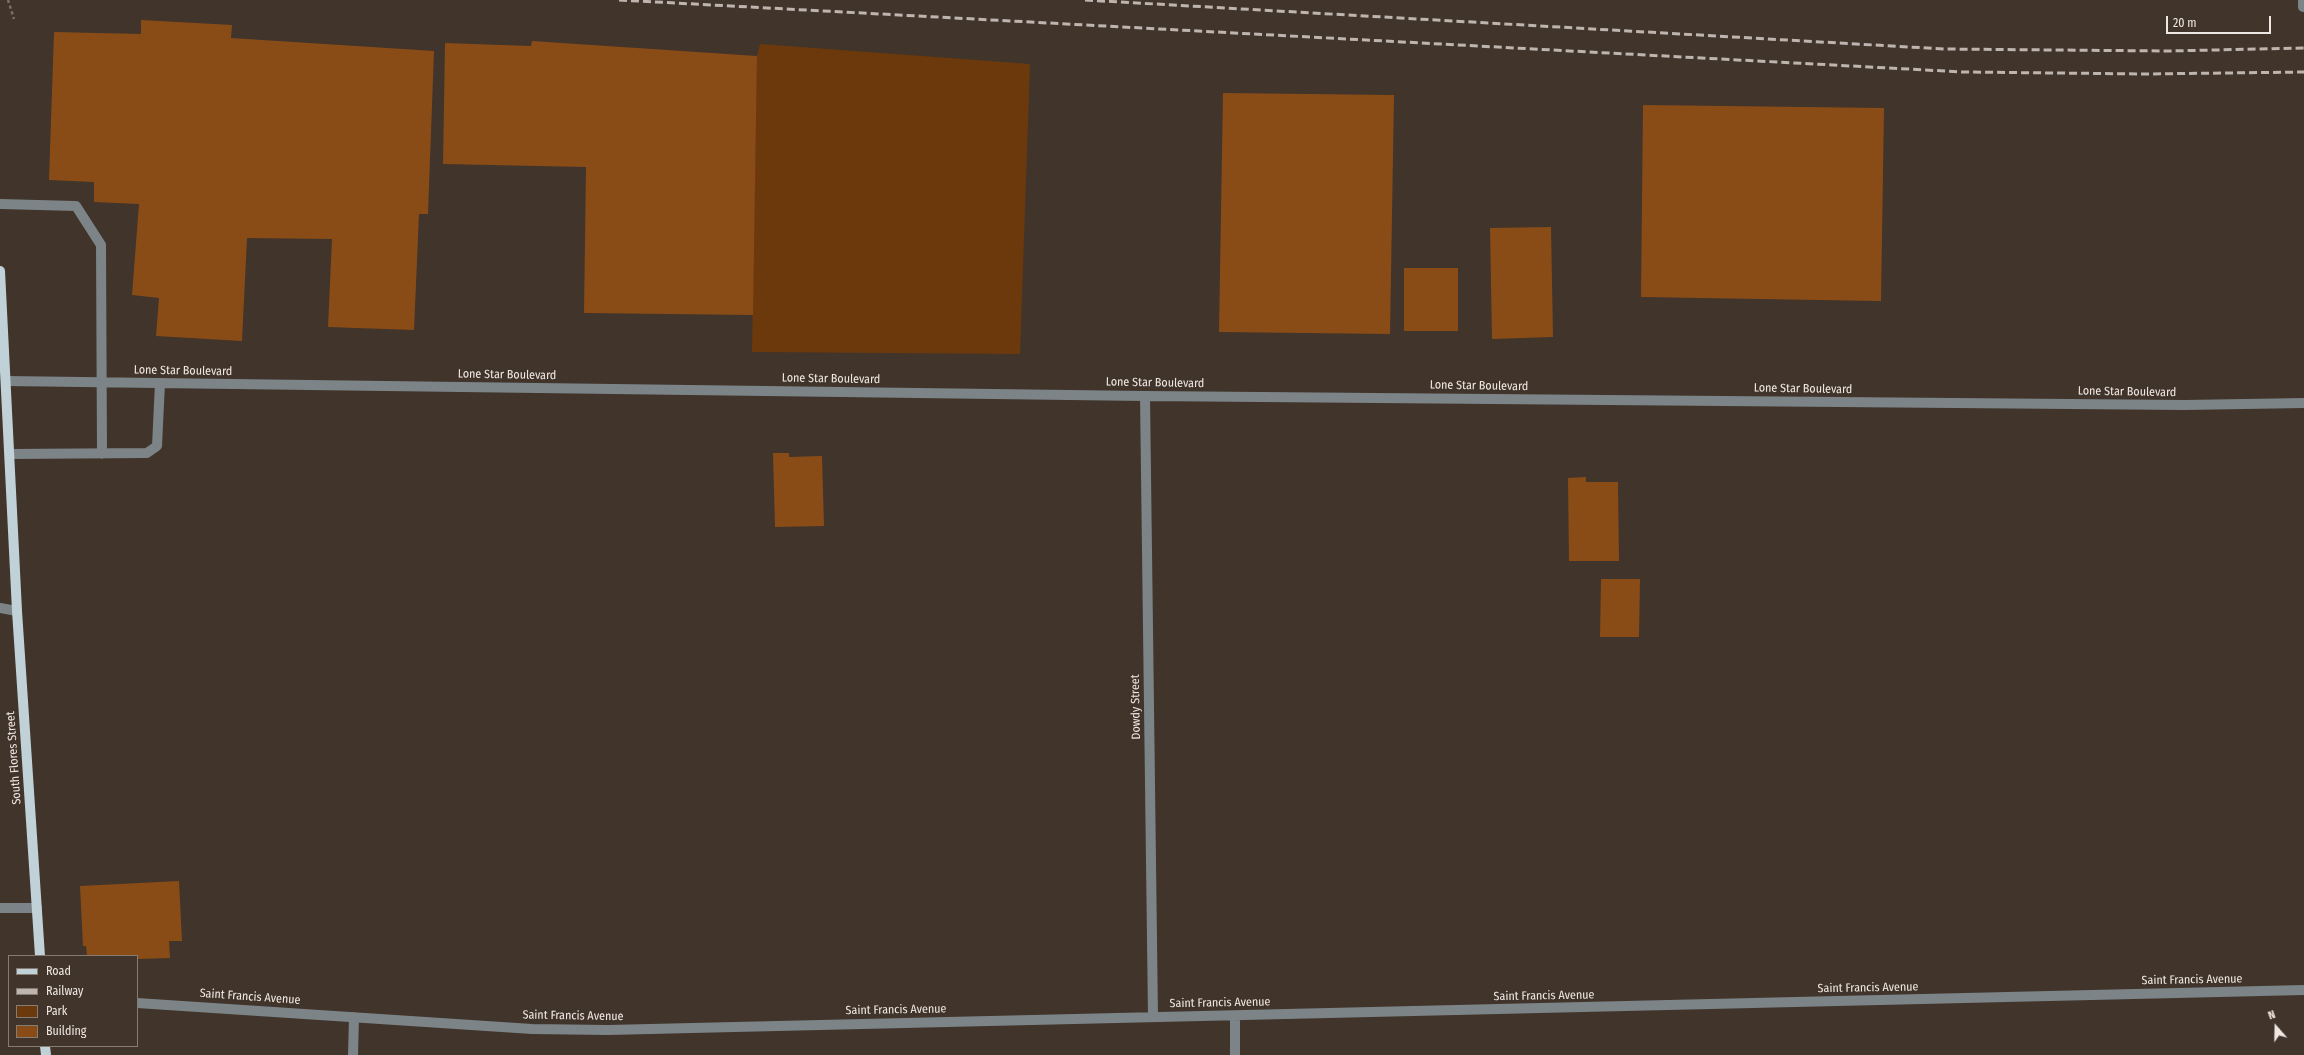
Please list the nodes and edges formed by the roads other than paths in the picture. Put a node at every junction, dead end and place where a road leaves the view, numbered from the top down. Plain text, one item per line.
1 (0, 204) edge
2 (0, 271) edge
3 (6, 382) junction
4 (103, 382) junction
5 (160, 383) junction
6 (1145, 396) junction
7 (2304, 403) edge
8 (10, 454) junction
9 (102, 454) junction
10 (0, 608) edge
11 (18, 611) junction
12 (0, 908) edge
13 (37, 908) junction
14 (40, 955) edge
15 (2304, 990) edge
16 (138, 1003) edge
17 (1234, 1016) junction
18 (354, 1017) junction
19 (1153, 1017) junction
20 (353, 1055) edge
21 (1235, 1055) edge

1 - 4 street
2 - 3 main road, South Flores Street
3 - 4 street, Lone Star Boulevard
3 - 8 main road, South Flores Street
4 - 5 street, Lone Star Boulevard
4 - 9 street
5 - 6 street, Lone Star Boulevard
5 - 9 street
6 - 7 street, Lone Star Boulevard
6 - 19 street, Dowdy Street
8 - 9 street
8 - 11 main road, South Flores Street
10 - 11 street
11 - 13 main road, South Flores Street
12 - 13 street
13 - 14 main road, South Flores Street
15 - 17 street, Saint Francis Avenue
16 - 18 street, Saint Francis Avenue
17 - 19 street, Saint Francis Avenue
17 - 21 street
18 - 19 street, Saint Francis Avenue
18 - 20 street

